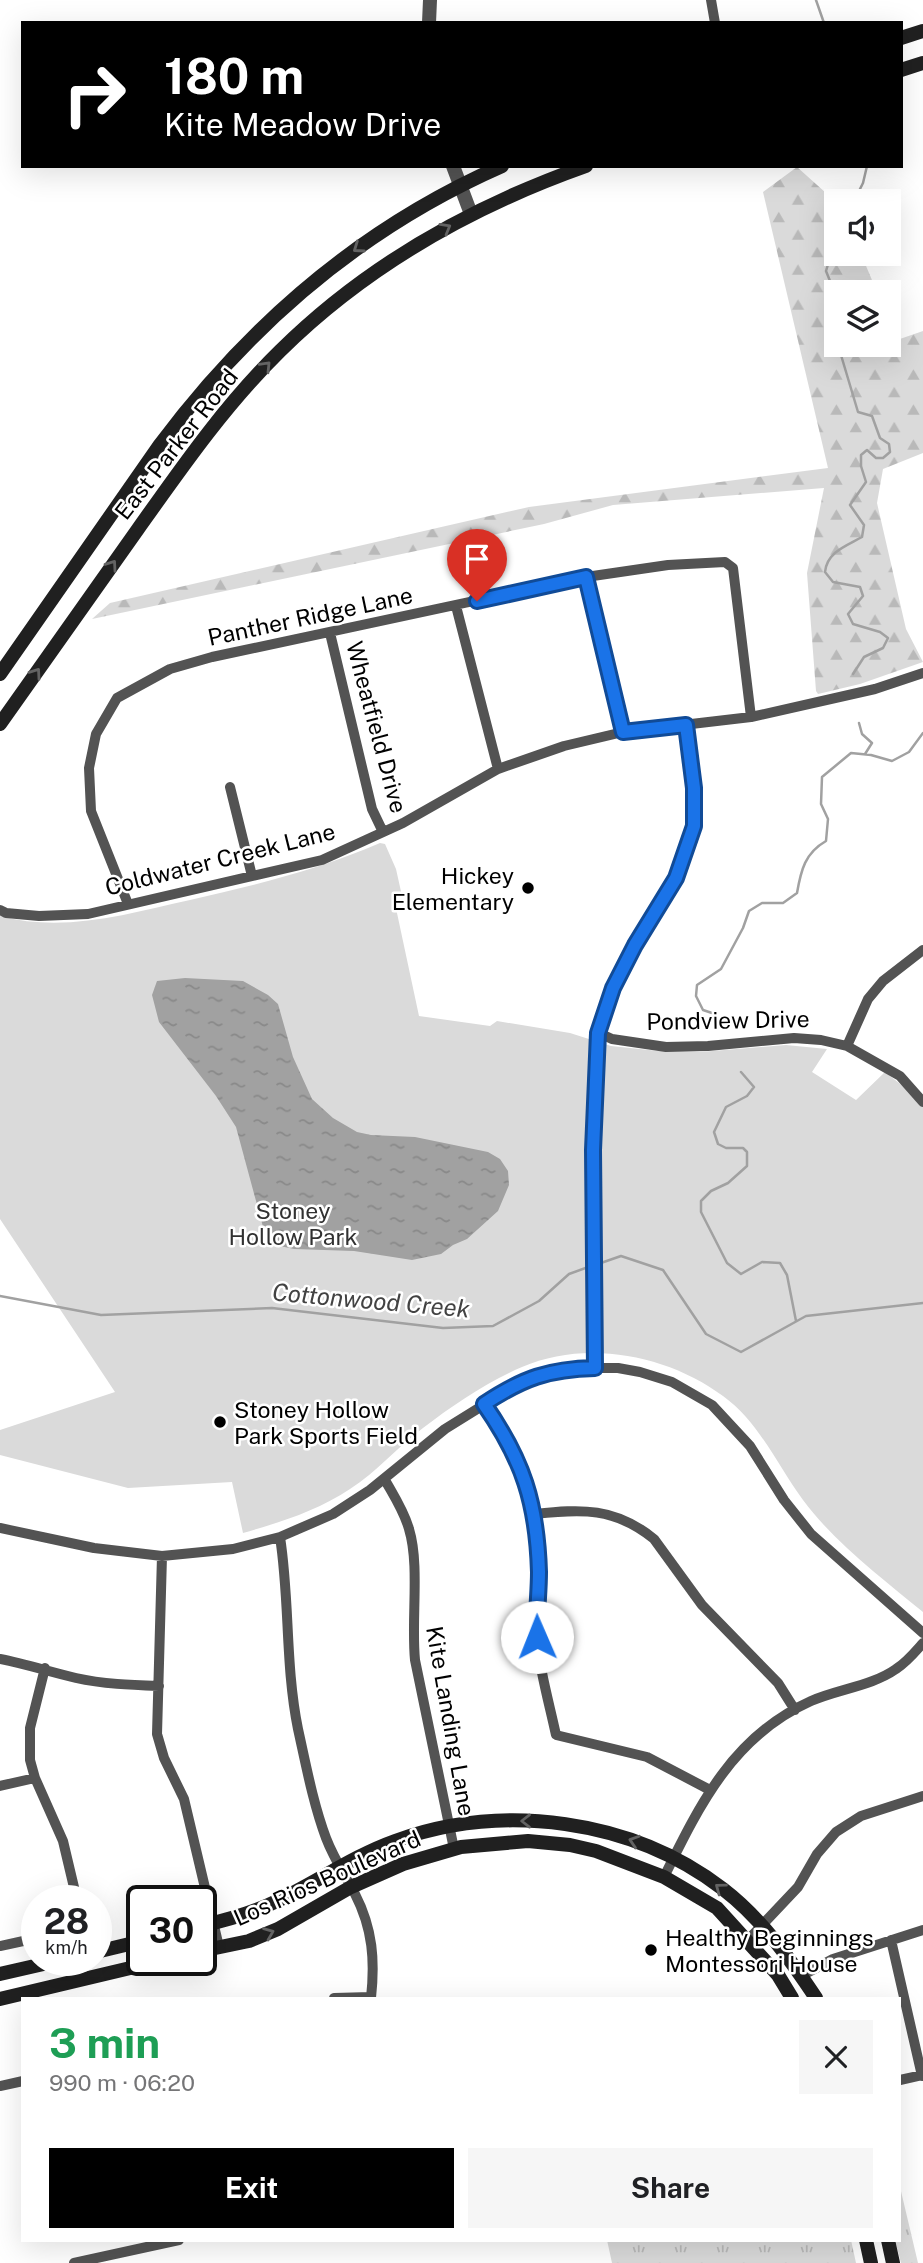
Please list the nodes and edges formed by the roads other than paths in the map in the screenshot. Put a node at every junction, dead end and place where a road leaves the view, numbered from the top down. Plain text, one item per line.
1 (429, 0) edge
2 (710, 0) edge
3 (429, 21) edge
4 (715, 21) edge
5 (923, 31) edge
6 (903, 37) edge
7 (923, 63) edge
8 (903, 69) edge
9 (454, 168) edge
10 (498, 168) edge
11 (581, 168) edge
12 (460, 186) junction
13 (471, 214) junction
14 (586, 577) junction
15 (456, 606) junction
16 (330, 633) junction
17 (923, 673) edge
18 (0, 674) edge
19 (751, 717) junction
20 (0, 724) edge
21 (686, 725) junction
22 (623, 732) junction
23 (498, 769) junction
24 (230, 787) dead end
25 (383, 832) junction
26 (252, 876) junction
27 (128, 904) junction
28 (0, 910) edge
29 (923, 950) edge
30 (598, 1033) junction
31 (847, 1046) junction
32 (923, 1102) edge
33 (595, 1368) junction
34 (484, 1404) junction
35 (385, 1480) junction
36 (535, 1514) junction
37 (0, 1528) edge
38 (280, 1537) junction
39 (162, 1556) junction
40 (923, 1633) edge
41 (923, 1643) edge
42 (0, 1659) edge
43 (45, 1668) junction
44 (159, 1686) junction
45 (795, 1710) junction
46 (35, 1778) junction
47 (0, 1786) edge
48 (710, 1790) junction
49 (923, 1796) edge
50 (448, 1827) junction
51 (454, 1849) junction
52 (673, 1857) junction
53 (338, 1868) junction
54 (664, 1877) junction
55 (73, 1885) edge
56 (200, 1885) edge
57 (351, 1886) junction
58 (217, 1922) edge
59 (762, 1926) junction
60 (923, 1930) edge
61 (891, 1940) junction
62 (21, 1941) edge
63 (747, 1941) junction
64 (217, 1943) edge
65 (0, 1946) edge
66 (219, 1947) joint
67 (21, 1969) edge
68 (126, 1969) edge
69 (0, 1974) edge
70 (801, 1976) junction
71 (371, 1997) edge
72 (791, 1997) edge
73 (815, 1997) edge
74 (0, 1999) edge
75 (923, 2075) edge
76 (901, 2080) edge
77 (21, 2081) edge
78 (0, 2086) edge
79 (170, 2242) edge
80 (866, 2242) edge
81 (888, 2242) edge
82 (74, 2263) edge
83 (871, 2263) edge
84 (893, 2263) edge

1 - 3 street
2 - 4 street
5 - 6 main road
7 - 8 main road
9 - 12 street
10 - 12 main road, East Parker Road
11 - 13 main road, East Parker Road
12 - 13 street
12 -> 18 main road, East Parker Road
20 -> 13 main road, East Parker Road
14 - 15 street, Panther Ridge Lane
14 - 19 street, Panther Ridge Lane
14 - 22 street
15 - 16 street, Panther Ridge Lane
15 - 23 street
16 - 25 street, Wheatfield Drive
16 - 27 street, Panther Ridge Lane
17 - 19 street, Coldwater Creek Lane
19 - 21 street, Coldwater Creek Lane
21 - 22 street, Coldwater Creek Lane
21 - 30 street
22 - 23 street, Coldwater Creek Lane
23 - 25 street, Coldwater Creek Lane
24 - 26 street
25 - 26 street, Coldwater Creek Lane
26 - 27 street, Coldwater Creek Lane
27 - 28 street, Coldwater Creek Lane
29 - 31 street
30 - 31 street, Pondview Drive
30 - 33 street
31 - 32 street, Pondview Drive
33 - 34 street
33 - 40 street
34 - 35 street
34 - 36 street
35 - 38 street
35 - 50 street, Kite Landing Lane
36 - 45 street
36 - 48 street
37 - 39 street
38 - 39 street
38 - 53 street
39 - 44 street
41 - 45 street
42 - 43 street
43 - 44 street
43 - 46 street
44 - 56 street
45 - 48 street
46 - 47 street
46 - 55 street
48 - 52 street
49 - 59 street
50 - 51 street, Kite Landing Lane
52 -> 50 main road, Los Rios Boulevard
50 - 53 main road, Los Rios Boulevard
51 - 54 main road, Los Rios Boulevard
51 - 57 main road, Los Rios Boulevard
52 - 54 street
59 -> 52 main road, Los Rios Boulevard
53 - 57 street
53 - 58 main road, Los Rios Boulevard
54 - 63 main road, Los Rios Boulevard
66 -> 57 main road, Los Rios Boulevard
57 - 71 street
59 - 63 street
59 - 70 main road, Los Rios Boulevard
60 - 61 street
61 - 70 street
61 - 75 street
62 - 65 street
63 - 72 main road, Los Rios Boulevard
64 - 66 street
67 - 69 main road
68 - 74 main road
70 - 73 main road, Los Rios Boulevard
75 - 76 street
77 - 78 street
79 - 82 street
80 - 83 main road
81 - 84 main road

